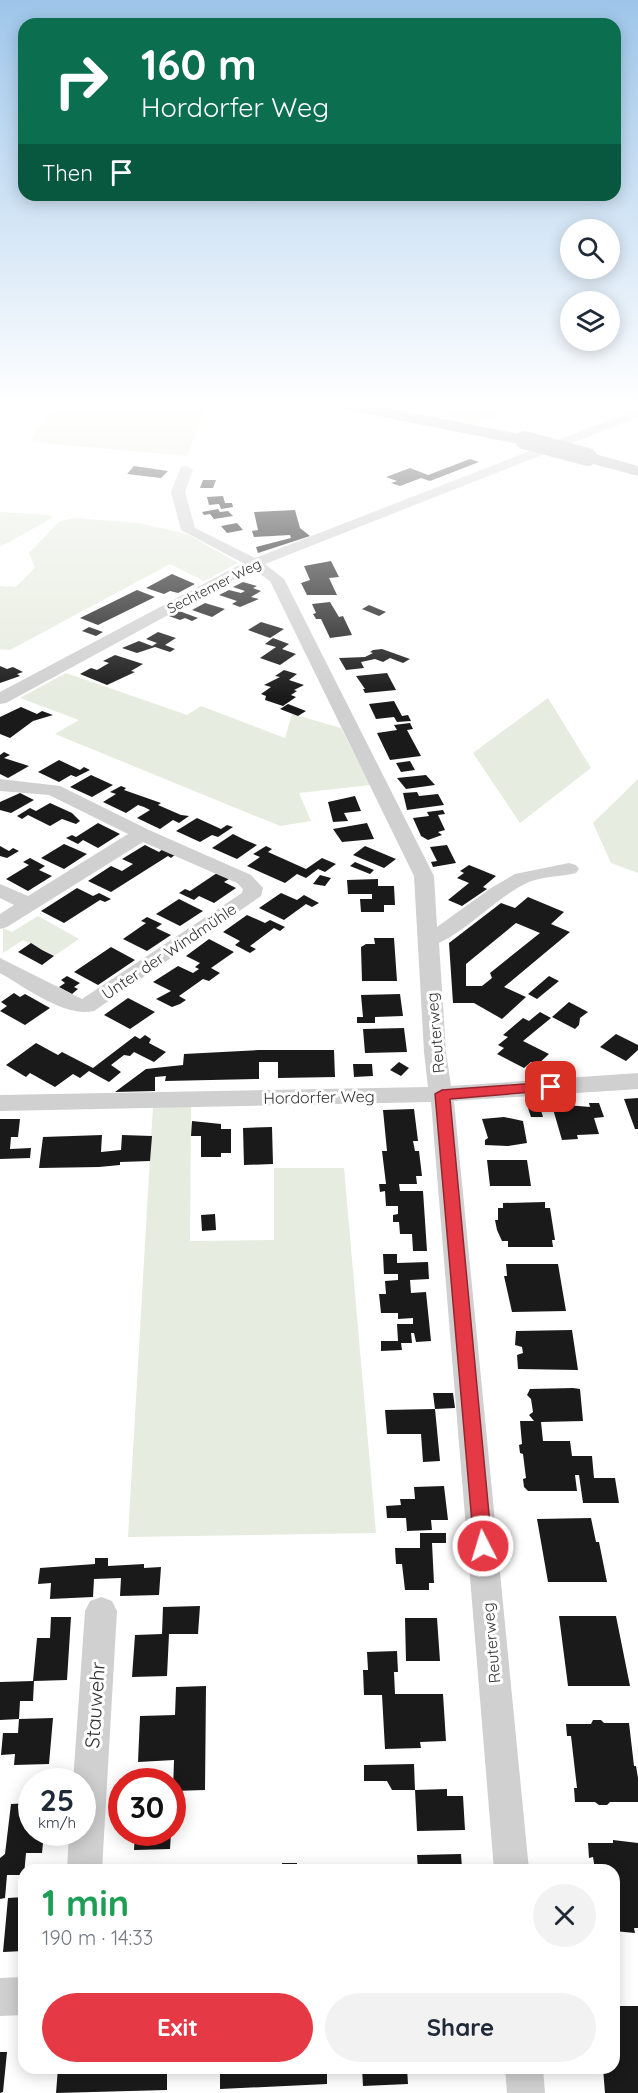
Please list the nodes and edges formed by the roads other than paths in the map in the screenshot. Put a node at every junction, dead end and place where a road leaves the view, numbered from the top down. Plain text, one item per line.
1 (181, 502) edge
2 (411, 502) edge
3 (254, 563) junction
4 (0, 699) edge
5 (0, 785) edge
6 (142, 834) junction
7 (569, 868) dead end
8 (0, 890) edge
9 (29, 904) junction
10 (0, 923) edge
11 (428, 940) junction
12 (0, 964) edge
13 (638, 1081) edge
14 (442, 1094) junction
15 (0, 1103) edge
16 (101, 1611) dead end
17 (84, 1864) edge
18 (510, 1864) edge
19 (18, 1996) edge
20 (0, 1997) edge
21 (525, 2074) edge
22 (526, 2093) edge

1 - 3 street, Reuterweg
2 - 3 street, Sechtemer Weg
3 - 4 street, Sechtemer Weg
3 - 11 street, Reuterweg
5 - 6 street, Unter der Windmühle
6 - 9 street
6 - 12 street, Unter der Windmühle
7 - 11 street
8 - 9 street
9 - 10 street
11 - 14 street, Reuterweg
13 - 14 street, Hordorfer Weg
14 - 15 street, Hordorfer Weg
14 - 18 street, Reuterweg
16 - 17 street, Stauwehr
19 - 20 street
21 - 22 street

